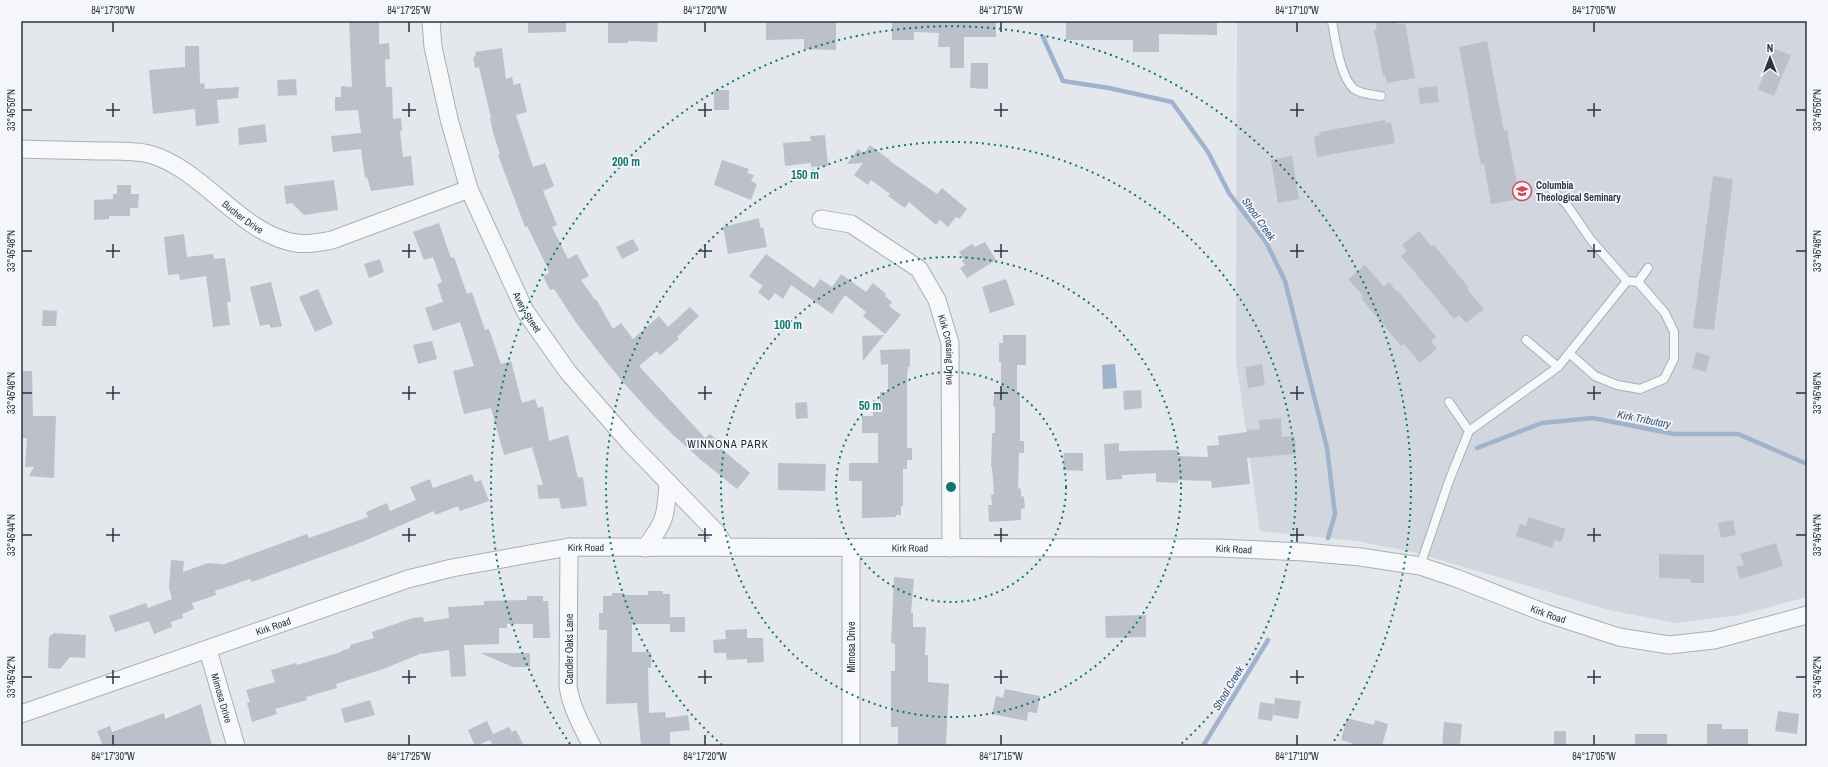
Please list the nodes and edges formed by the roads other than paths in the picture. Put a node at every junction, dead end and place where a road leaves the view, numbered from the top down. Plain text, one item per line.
1 (431, 21) edge
2 (1332, 21) edge
3 (1381, 96) dead end
4 (21, 149) edge
5 (469, 189) junction
6 (1553, 190) dead end
7 (821, 219) dead end
8 (1648, 268) dead end
9 (1627, 281) junction
10 (1638, 282) junction
11 (1526, 340) dead end
12 (1569, 353) junction
13 (1558, 367) junction
14 (1449, 402) dead end
15 (1469, 431) junction
16 (668, 482) junction
17 (569, 547) junction
18 (726, 547) junction
19 (645, 548) junction
20 (851, 548) junction
21 (951, 548) junction
22 (1420, 566) junction
23 (1807, 615) edge
24 (208, 650) junction
25 (21, 714) edge
26 (236, 746) edge
27 (592, 746) edge
28 (851, 746) edge

1 - 5 street, Avery Street
2 - 3 lane
4 - 5 street, Bucher Drive
5 - 16 street, Avery Street
6 - 9 lane
7 - 21 street, Kirk Crossing Drive
8 - 10 lane
9 - 10 lane
9 - 12 lane
10 - 12 lane
11 - 13 lane
12 - 13 lane
13 - 15 lane
14 - 15 lane
15 - 22 lane
16 - 18 street, Avery Street
16 - 19 street
17 - 19 street, Kirk Road
17 - 24 street, Kirk Road
17 - 27 street, Candler Oaks Lane
18 - 19 street, Kirk Road
18 - 20 street, Kirk Road
20 - 21 street, Kirk Road
20 - 28 street, Mimosa Drive
21 - 22 street, Kirk Road
22 - 23 street, Kirk Road
24 - 25 street, Kirk Road
24 - 26 street, Mimosa Drive

